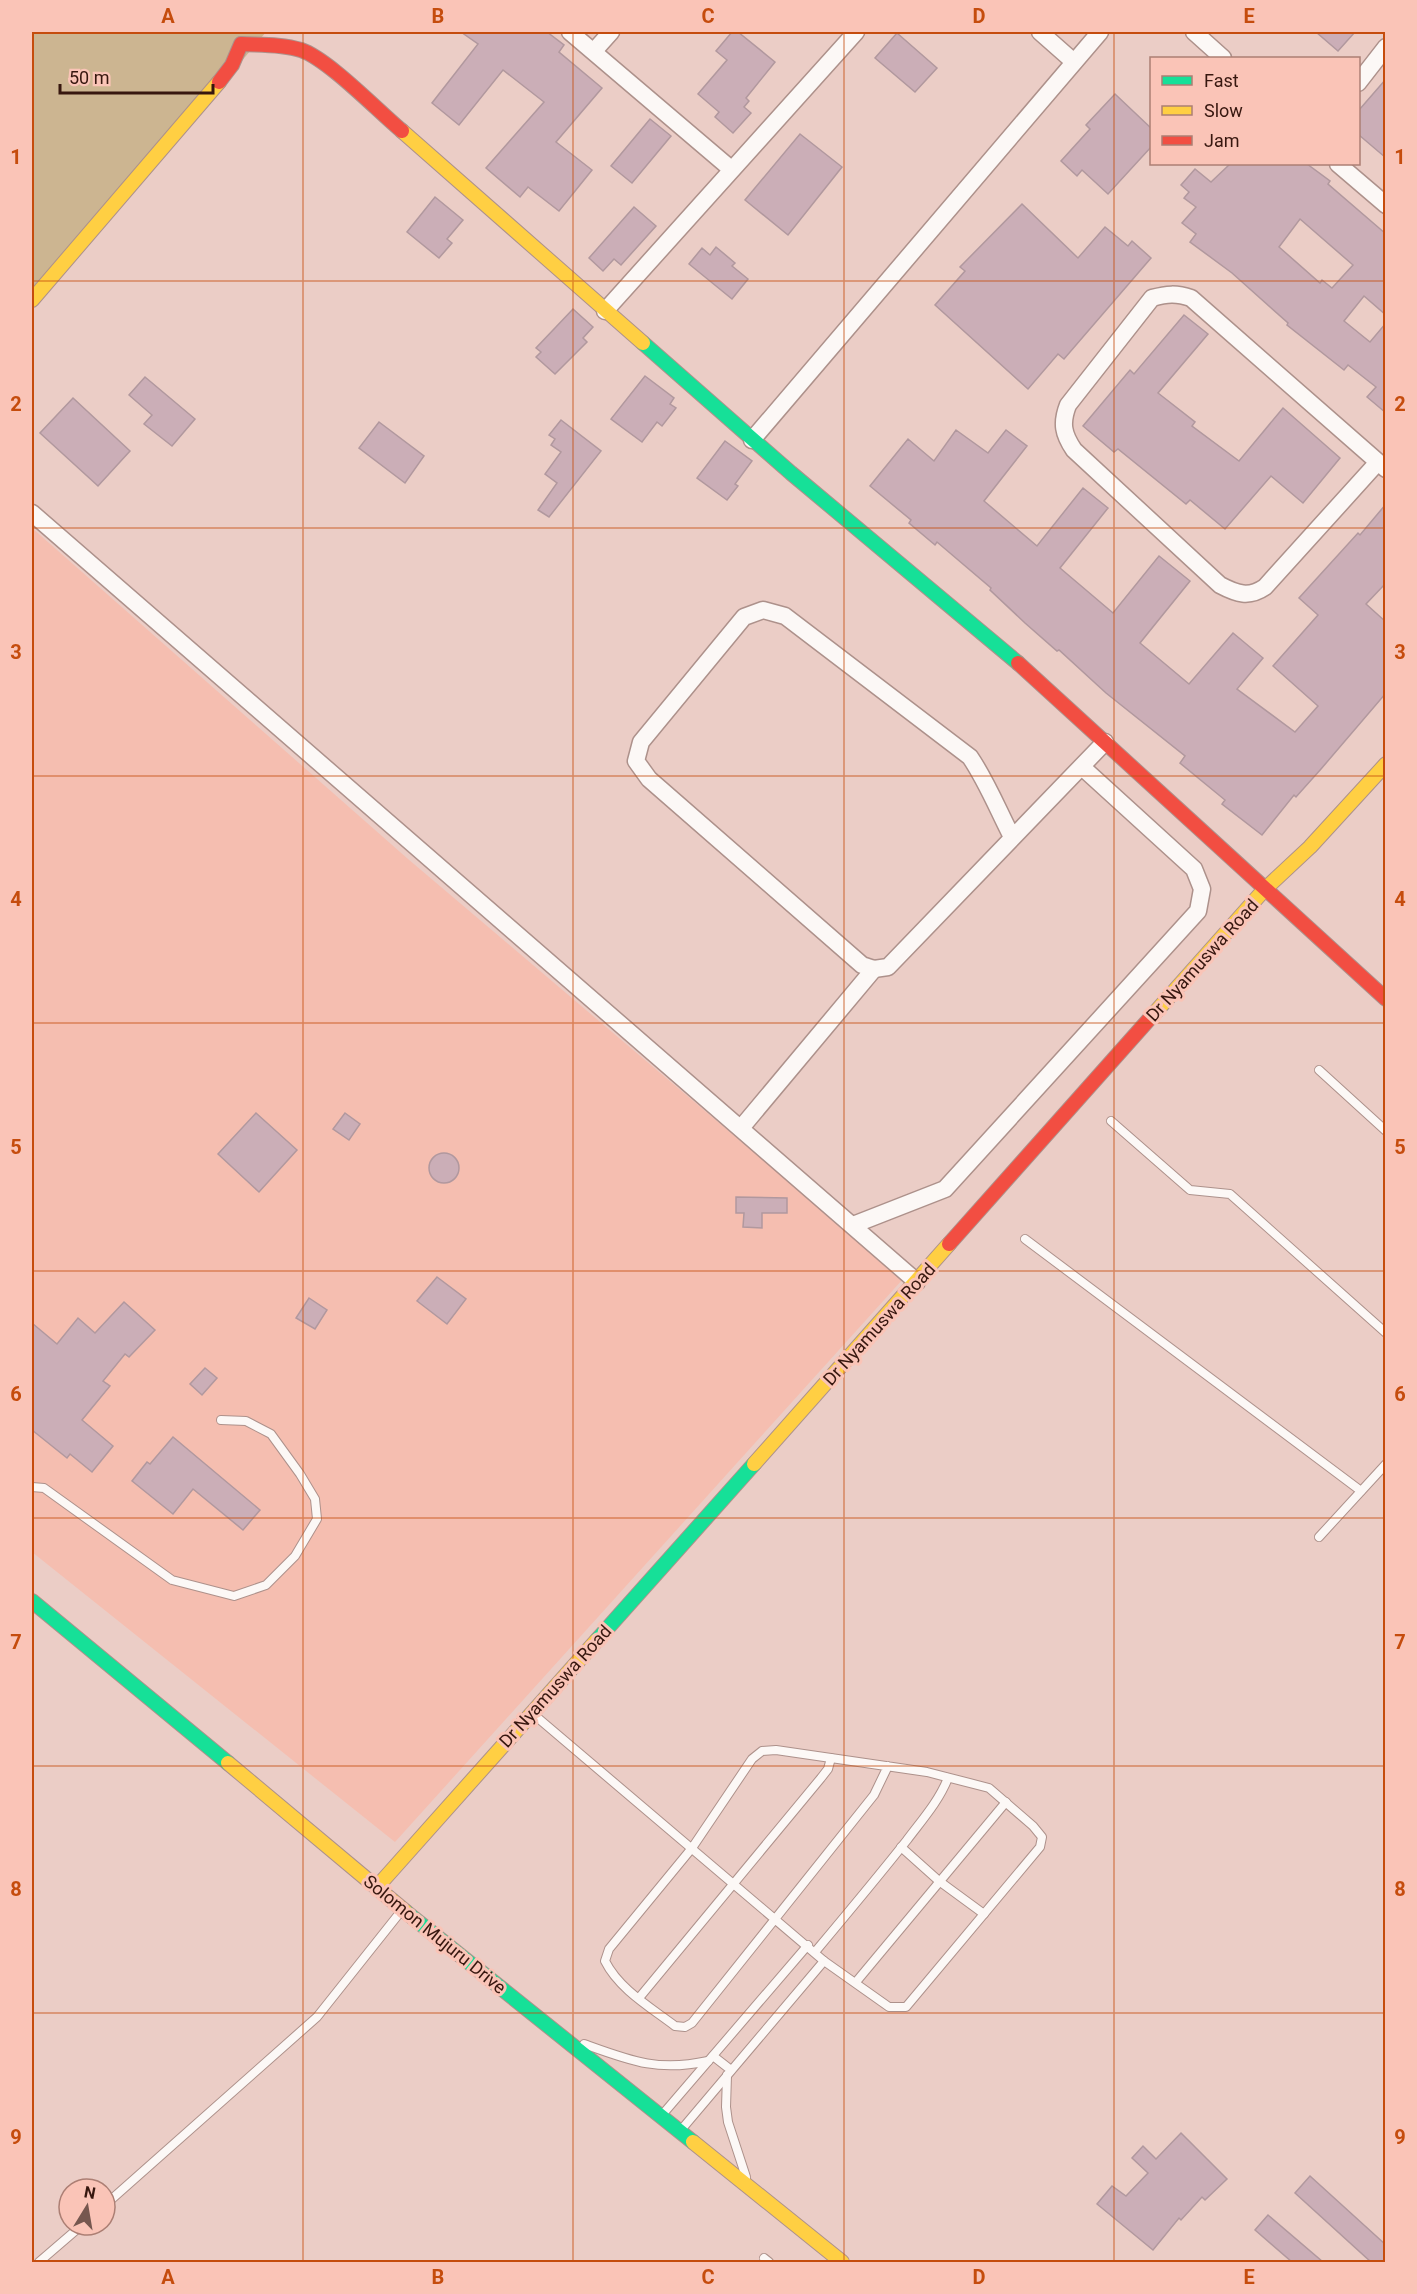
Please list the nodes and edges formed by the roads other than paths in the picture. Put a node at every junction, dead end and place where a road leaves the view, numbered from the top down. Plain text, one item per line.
1 (570, 32) edge
2 (611, 32) edge
3 (856, 32) edge
4 (1040, 32) edge
5 (1100, 32) edge
6 (1194, 32) edge
7 (243, 38) edge
8 (1386, 47) edge
9 (594, 51) junction
10 (1222, 57) edge
11 (1074, 62) junction
12 (1360, 82) edge
13 (1339, 165) edge
14 (731, 169) junction
15 (1386, 205) edge
16 (32, 300) edge
17 (605, 311) junction
18 (752, 440) junction
19 (1382, 466) edge
20 (32, 513) edge
21 (1105, 742) junction
22 (1386, 764) edge
23 (1082, 768) junction
24 (1012, 837) junction
25 (1264, 890) junction
26 (874, 969) junction
27 (1386, 999) edge
28 (1319, 1070) dead end
29 (1111, 1121) dead end
30 (741, 1128) junction
31 (1386, 1131) edge
32 (853, 1225) junction
33 (1024, 1239) dead end
34 (917, 1282) junction
35 (1386, 1333) edge
36 (222, 1420) dead end
37 (1386, 1464) edge
38 (32, 1487) edge
39 (1361, 1491) junction
40 (1318, 1537) dead end
41 (32, 1600) edge
42 (531, 1713) junction
43 (831, 1758) junction
44 (888, 1767) junction
45 (948, 1778) junction
46 (1006, 1802) junction
47 (901, 1847) junction
48 (692, 1848) junction
49 (939, 1881) junction
50 (733, 1883) junction
51 (377, 1887) junction
52 (403, 1909) junction
53 (984, 1914) junction
54 (775, 1918) junction
55 (811, 1949) junction
56 (824, 1960) junction
57 (856, 1983) junction
58 (639, 1998) junction
59 (564, 2037) junction
60 (711, 2058) junction
61 (729, 2072) junction
62 (660, 2117) junction
63 (678, 2132) junction
64 (749, 2189) junction
65 (117, 2194) edge
66 (68, 2237) edge
67 (39, 2262) edge
68 (842, 2262) edge

1 - 9 street
2 - 9 street
3 - 14 street
4 - 11 street
5 - 11 street
6 - 10 street
7 - 16 street
7 - 17 street
8 - 12 street
9 - 14 street
11 - 18 street
13 - 15 street
14 - 17 street
17 - 18 street
18 - 21 street
19 - 19 street
20 - 30 street
21 - 23 street
21 - 25 street
22 - 25 street, Dr Nyamuswa Road
23 - 24 street
23 - 32 street
24 - 26 street
24 - 26 street
25 - 27 street
25 - 34 street, Dr Nyamuswa Road
26 - 30 street
28 - 31 lane
29 - 35 lane
30 - 32 street
32 - 34 street
33 - 39 lane
34 - 42 street, Dr Nyamuswa Road
36 - 38 lane
37 - 39 lane
39 - 40 lane
41 - 51 street, Solomon Mujuru Drive
42 - 48 lane
42 - 51 street, Dr Nyamuswa Road
43 - 44 lane
43 - 48 lane
43 - 50 lane
44 - 45 lane
44 - 54 lane
45 - 46 lane
45 - 47 lane
46 - 49 lane
46 - 53 lane
47 - 49 lane
47 - 55 lane
48 - 50 lane
48 - 58 lane
49 - 53 lane
49 - 57 lane
50 - 54 lane
50 - 58 lane
51 - 52 street, Solomon Mujuru Drive
52 - 59 street, Solomon Mujuru Drive
52 - 65 lane
53 - 57 lane
54 - 55 lane
54 - 58 lane
55 - 56 lane
55 - 60 lane
56 - 57 lane
56 - 61 lane
59 - 60 lane
59 - 62 street, Solomon Mujuru Drive
60 - 61 lane
60 - 62 lane
61 - 63 lane
61 - 64 lane
62 - 63 street, Solomon Mujuru Drive
63 - 64 street, Solomon Mujuru Drive
64 - 68 street, Solomon Mujuru Drive
66 - 67 lane

